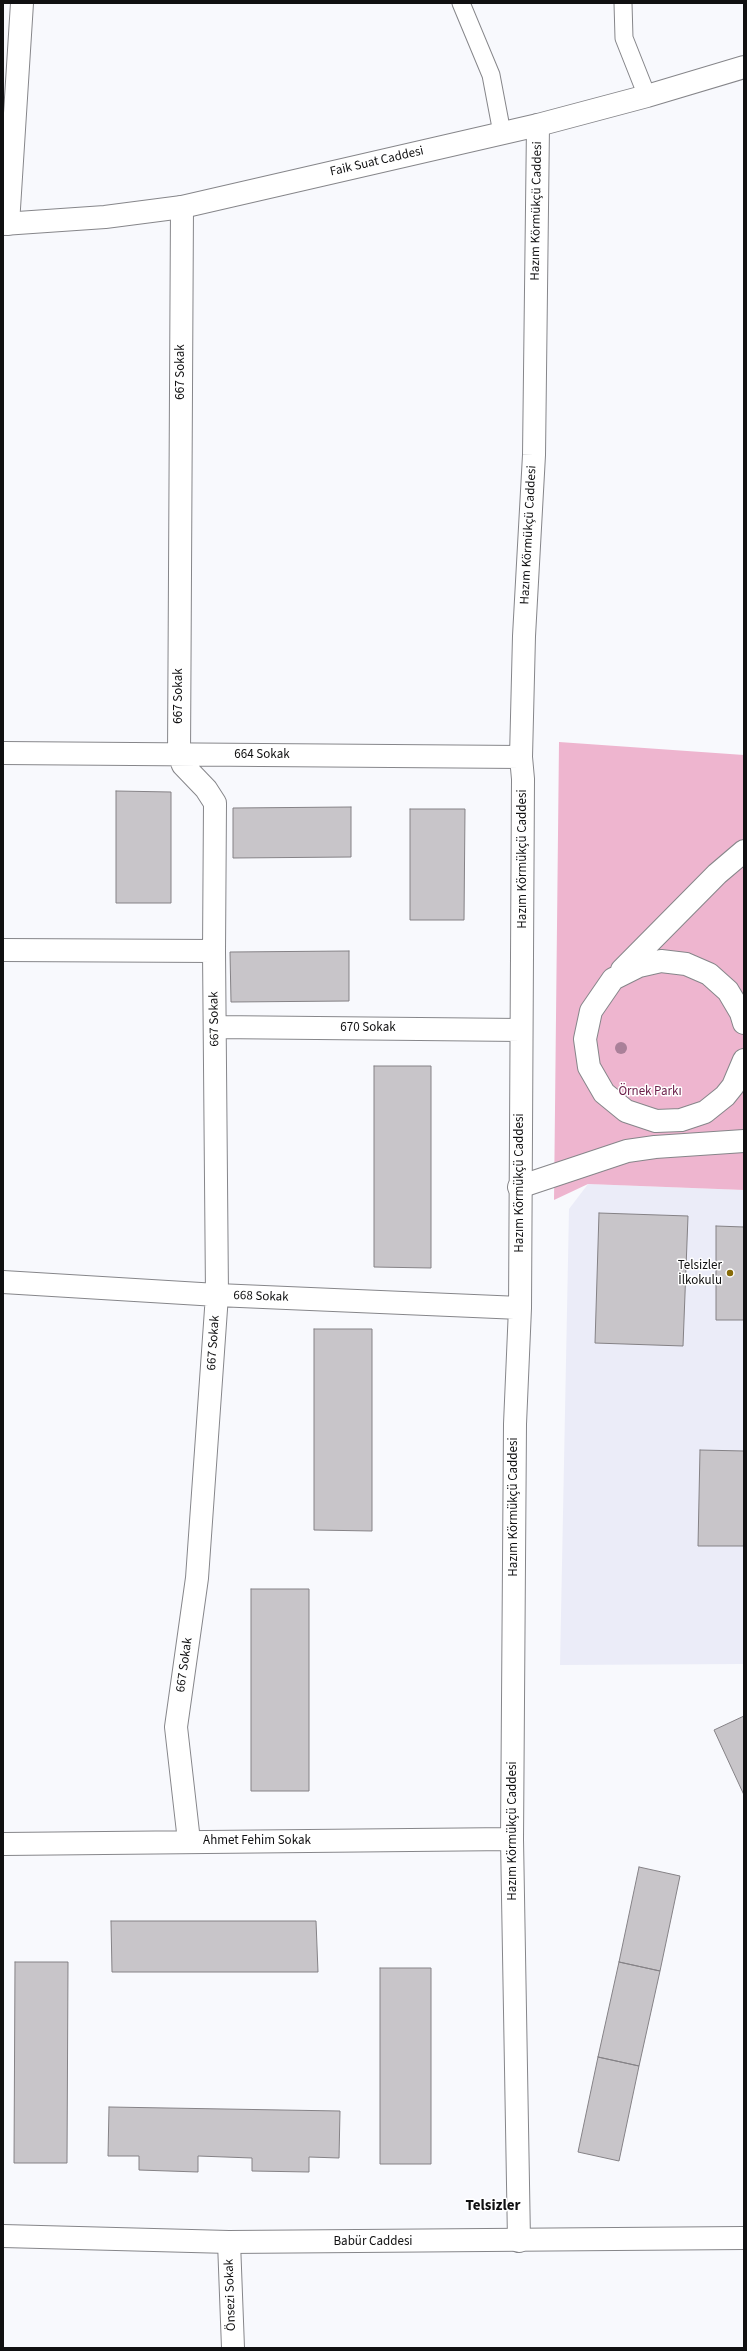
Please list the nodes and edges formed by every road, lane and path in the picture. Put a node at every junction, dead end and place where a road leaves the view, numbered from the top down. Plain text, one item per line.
1 (22, 3) edge
2 (460, 3) edge
3 (623, 3) edge
4 (744, 67) edge
5 (647, 96) junction
6 (538, 125) junction
7 (502, 133) junction
8 (182, 207) junction
9 (5, 224) edge
10 (3, 753) edge
11 (179, 755) junction
12 (522, 757) junction
13 (744, 851) edge
14 (3, 950) edge
15 (214, 951) junction
16 (613, 979) junction
17 (744, 1023) edge
18 (215, 1027) junction
19 (521, 1030) junction
20 (744, 1060) edge
21 (618, 1106) junction
22 (744, 1141) edge
23 (642, 1149) junction
24 (519, 1187) junction
25 (3, 1282) edge
26 (217, 1295) junction
27 (520, 1308) junction
28 (512, 1839) junction
29 (189, 1841) junction
30 (3, 1844) edge
31 (3, 2236) edge
32 (744, 2238) edge
33 (519, 2241) junction
34 (229, 2242) junction
35 (233, 2348) edge

1 - 9 street
2 - 7 lane
3 - 5 lane
4 - 5 street, Faik Suat Caddesi
5 - 6 street, Faik Suat Caddesi
6 - 7 street, Faik Suat Caddesi
6 - 12 street, Hazım Körmükçü Caddesi
7 - 8 street, Faik Suat Caddesi
8 - 9 street, Faik Suat Caddesi
8 - 11 street, 667 Sokak
10 - 11 street, 664 Sokak
11 - 12 street, 664 Sokak
11 - 15 street, 667 Sokak
12 - 19 street, Hazım Körmükçü Caddesi
13 - 16 street
14 - 15 street
15 - 18 street, 667 Sokak
16 - 17 street
16 - 21 street
18 - 19 street, 670 Sokak
18 - 26 street, 667 Sokak
19 - 24 street, Hazım Körmükçü Caddesi
20 - 21 street
21 - 23 street
22 - 23 street
23 - 24 street
24 - 27 street, Hazım Körmükçü Caddesi
25 - 26 street, 668 Sokak
26 - 27 street, 668 Sokak
26 - 29 street, 667 Sokak
27 - 28 street, Hazım Körmükçü Caddesi
28 - 29 street, Ahmet Fehim Sokak
28 - 33 street, Hazım Körmükçü Caddesi
29 - 30 street, Ahmet Fehim Sokak
31 - 34 street, Babür Caddesi
32 - 33 street, Babür Caddesi
33 - 34 street, Babür Caddesi
34 - 35 street, Önsezi Sokak

